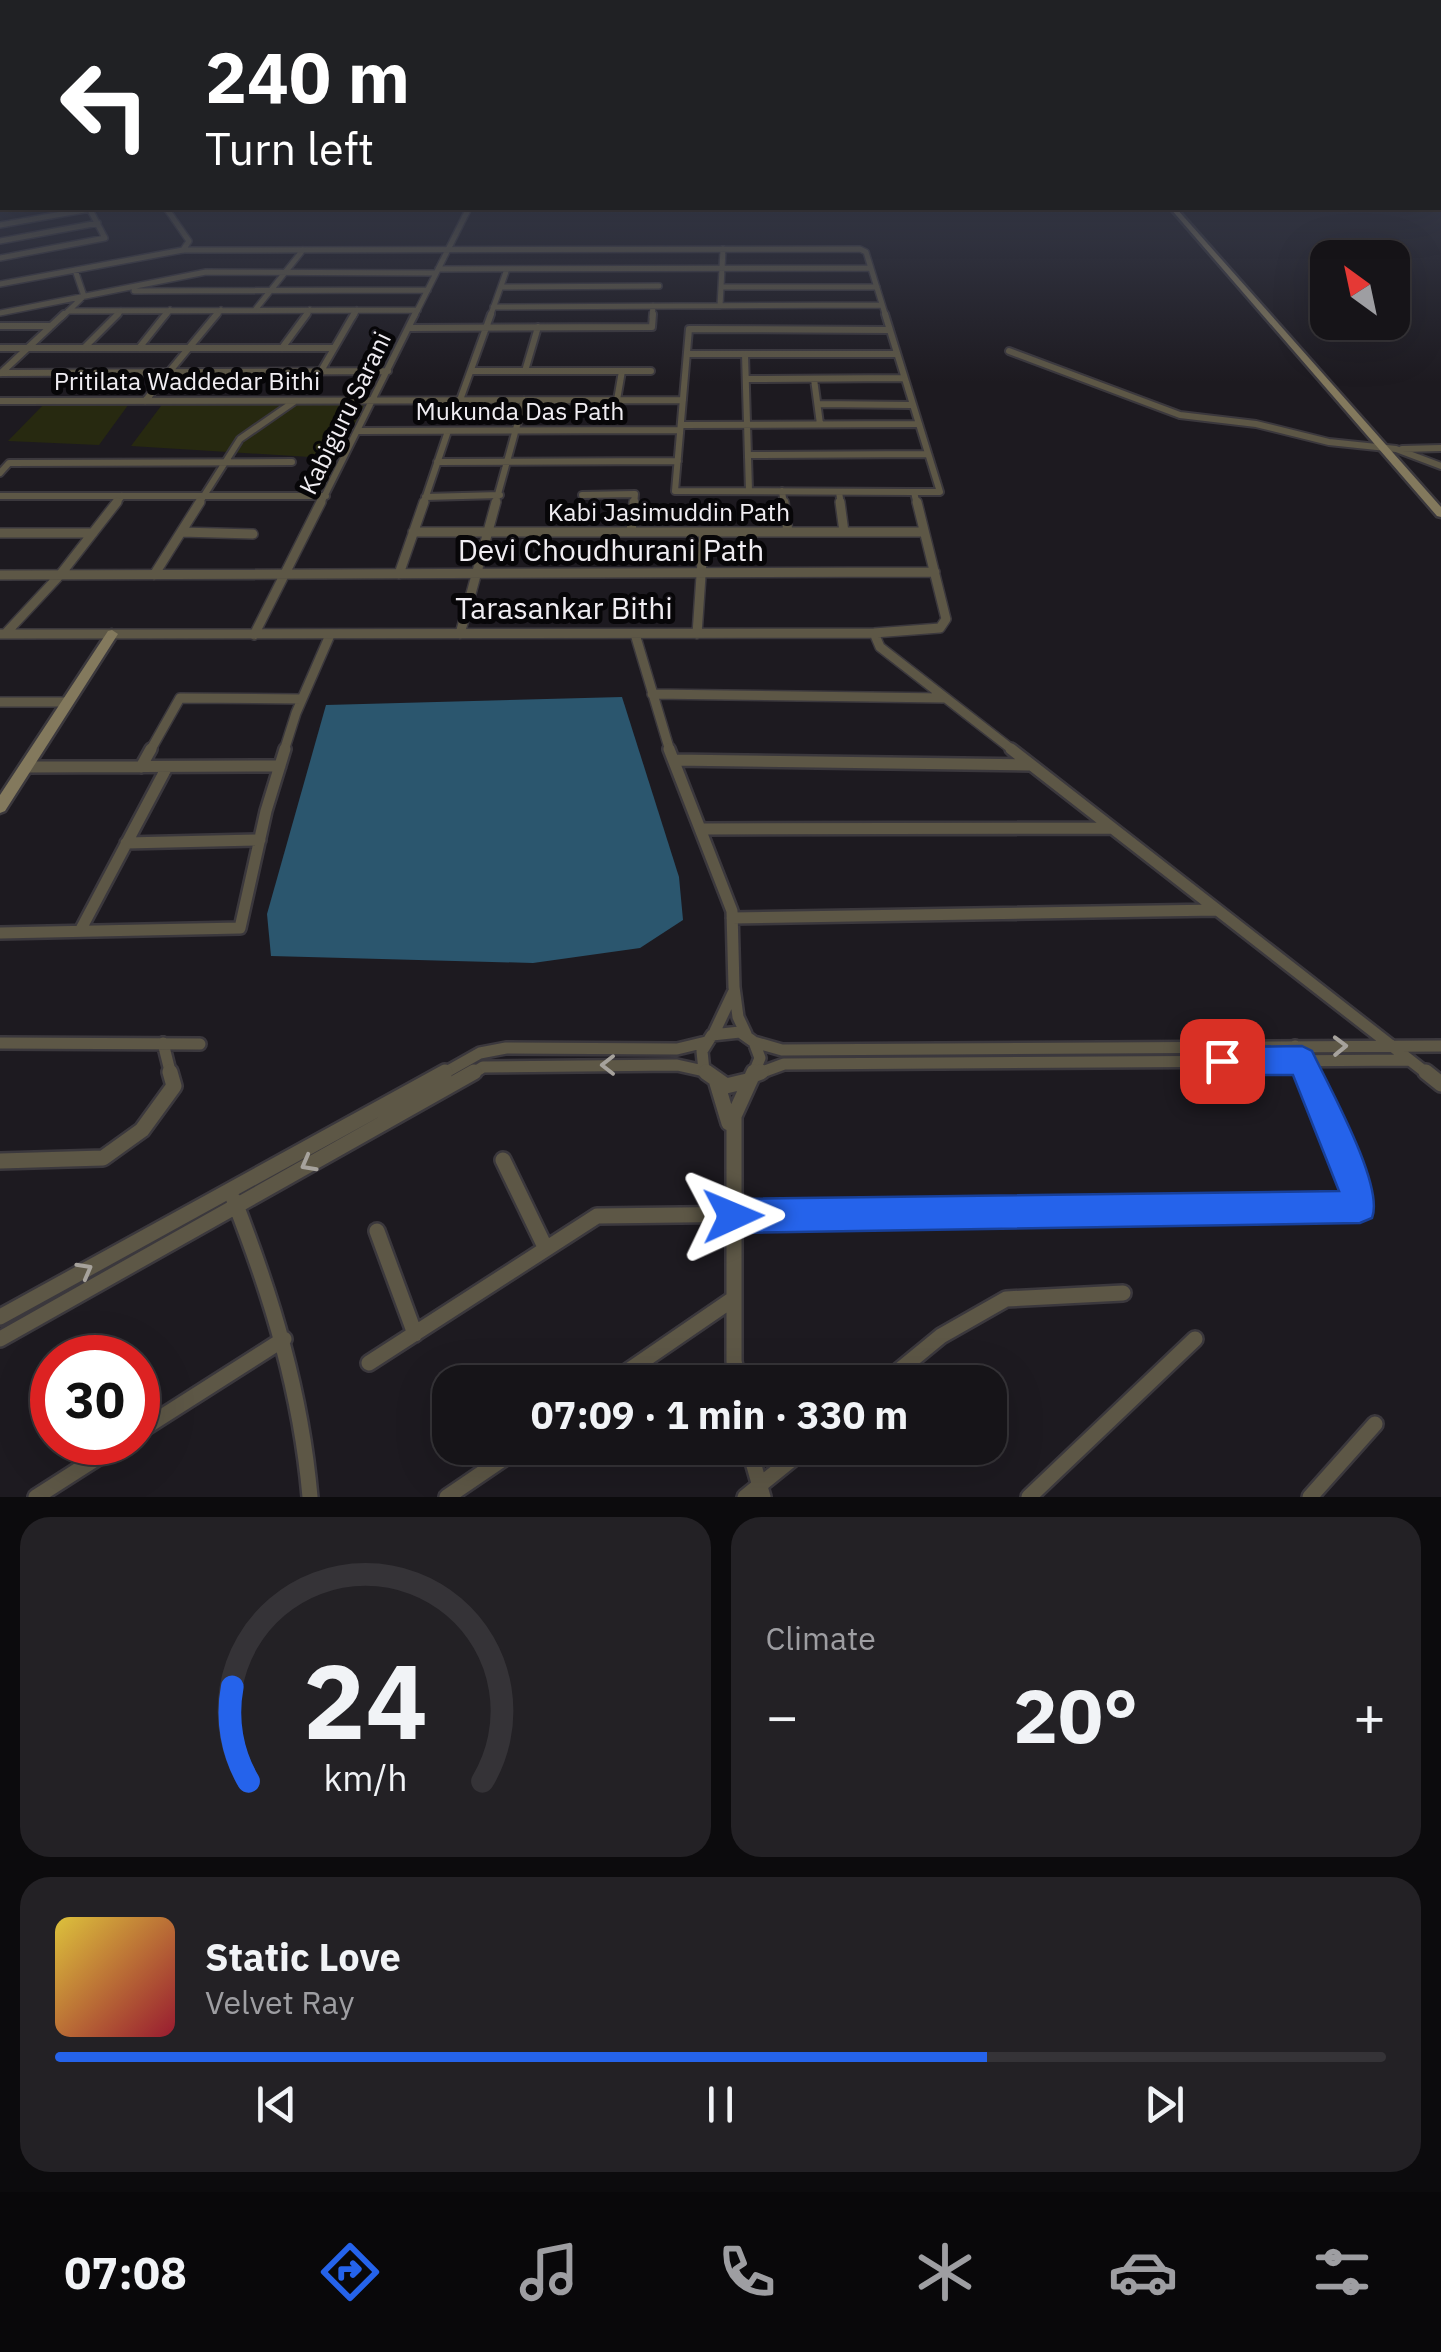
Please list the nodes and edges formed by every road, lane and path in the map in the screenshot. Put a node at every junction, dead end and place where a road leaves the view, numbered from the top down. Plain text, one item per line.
1 (86, 242) edge
2 (189, 242) edge
3 (451, 242) edge
4 (1203, 242) edge
5 (586, 249) junction
6 (723, 249) junction
7 (184, 250) junction
8 (303, 250) junction
9 (447, 250) junction
10 (0, 258) edge
11 (606, 268) junction
12 (722, 268) junction
13 (871, 268) junction
14 (507, 269) junction
15 (582, 269) junction
16 (75, 270) junction
17 (437, 271) junction
18 (287, 272) junction
19 (0, 284) edge
20 (659, 286) dead end
21 (500, 287) junction
22 (600, 287) junction
23 (721, 287) junction
24 (877, 287) junction
25 (428, 290) junction
26 (270, 291) junction
27 (106, 292) junction
28 (84, 296) junction
29 (654, 306) junction
30 (720, 306) junction
31 (780, 306) junction
32 (882, 306) junction
33 (494, 307) junction
34 (595, 307) junction
35 (121, 310) junction
36 (170, 310) junction
37 (221, 310) junction
38 (255, 310) junction
39 (310, 310) junction
40 (356, 310) junction
41 (418, 310) junction
42 (68, 311) junction
43 (0, 313) edge
44 (0, 326) edge
45 (52, 326) junction
46 (538, 327) junction
47 (410, 328) junction
48 (486, 328) junction
49 (784, 330) junction
50 (890, 330) junction
51 (0, 348) edge
52 (28, 348) junction
53 (84, 348) junction
54 (139, 348) junction
55 (189, 348) junction
56 (282, 348) junction
57 (334, 348) junction
58 (1009, 351) dead end
59 (687, 354) junction
60 (745, 354) junction
61 (897, 354) junction
62 (321, 371) junction
63 (388, 371) junction
64 (471, 371) junction
65 (525, 371) junction
66 (622, 371) junction
67 (651, 371) dead end
68 (169, 372) junction
69 (0, 373) edge
70 (814, 378) junction
71 (904, 378) junction
72 (746, 379) junction
73 (374, 400) junction
74 (460, 400) junction
75 (524, 400) junction
76 (617, 400) junction
77 (683, 400) junction
78 (0, 401) edge
79 (145, 401) junction
80 (295, 401) junction
81 (818, 404) junction
82 (911, 405) junction
83 (747, 424) junction
84 (820, 424) junction
85 (916, 424) junction
86 (681, 428) junction
87 (359, 431) junction
88 (448, 431) junction
89 (517, 431) junction
90 (1383, 448) junction
91 (1441, 448) edge
92 (1396, 449) junction
93 (927, 454) junction
94 (748, 455) junction
95 (227, 462) junction
96 (292, 462) dead end
97 (438, 462) junction
98 (508, 462) junction
99 (678, 462) junction
100 (1441, 466) edge
101 (0, 473) edge
102 (749, 491) junction
103 (782, 492) junction
104 (839, 492) junction
105 (914, 492) junction
106 (500, 495) junction
107 (582, 495) dead end
108 (0, 496) edge
109 (122, 496) junction
110 (205, 496) junction
111 (326, 496) junction
112 (426, 496) junction
113 (1441, 514) edge
114 (181, 532) junction
115 (413, 532) junction
116 (486, 532) junction
117 (631, 532) junction
118 (704, 532) junction
119 (788, 532) junction
120 (844, 532) junction
121 (924, 532) junction
122 (0, 533) edge
123 (93, 533) junction
124 (252, 534) dead end
125 (934, 572) junction
126 (701, 573) junction
127 (154, 574) junction
128 (287, 574) junction
129 (399, 574) junction
130 (476, 574) junction
131 (0, 575) edge
132 (60, 575) junction
133 (874, 633) junction
134 (2, 634) edge
135 (112, 634) junction
136 (330, 634) junction
137 (460, 634) junction
138 (635, 634) junction
139 (697, 634) junction
140 (254, 635) junction
141 (652, 694) junction
142 (945, 698) junction
143 (302, 699) junction
144 (0, 702) edge
145 (68, 702) junction
146 (674, 760) junction
147 (1031, 765) junction
148 (141, 766) junction
149 (167, 766) junction
150 (280, 766) junction
151 (26, 767) junction
152 (0, 808) edge
153 (1112, 828) junction
154 (702, 829) junction
155 (260, 840) junction
156 (126, 843) junction
157 (1218, 910) junction
158 (732, 918) junction
159 (80, 931) junction
160 (0, 932) edge
161 (734, 987) junction
162 (709, 1039) junction
163 (751, 1039) junction
164 (0, 1043) edge
165 (162, 1043) junction
166 (200, 1044) dead end
167 (1391, 1045) junction
168 (1441, 1046) edge
169 (1299, 1053) junction
170 (1410, 1060) junction
171 (704, 1071) junction
172 (750, 1078) junction
173 (717, 1083) junction
174 (1441, 1084) edge
175 (732, 1138) junction
176 (503, 1160) dead end
177 (0, 1161) edge
178 (233, 1198) junction
179 (733, 1216) junction
180 (377, 1230) dead end
181 (546, 1249) junction
182 (1122, 1293) dead end
183 (733, 1298) junction
184 (0, 1318) edge
185 (414, 1334) junction
186 (0, 1339) edge
187 (284, 1339) junction
188 (1196, 1339) dead end
189 (369, 1363) dead end
190 (636, 1365) edge
191 (737, 1365) edge
192 (906, 1365) edge
193 (160, 1418) edge
194 (1375, 1424) dead end
195 (86, 1465) edge
196 (493, 1465) edge
197 (752, 1465) edge
198 (787, 1465) edge
199 (756, 1493) edge
200 (36, 1497) edge
201 (310, 1497) edge
202 (447, 1497) edge
203 (1029, 1497) edge
204 (1310, 1497) edge

1 - 10 street
2 - 7 street
3 - 9 street, Kabiguru Sarani
4 - 90 street
5 - 6 street
5 - 9 street
5 - 15 street
6 - 12 street
6 - 13 street
7 - 8 street
7 - 16 street
8 - 9 street
8 - 18 street
9 - 17 street, Kabiguru Sarani
11 - 12 street
11 - 15 street
11 - 22 street
12 - 13 street
12 - 23 street
13 - 24 street
14 - 15 street
14 - 17 street
14 - 21 street
16 - 19 street
16 - 28 street
17 - 18 street
17 - 25 street, Kabiguru Sarani
18 - 26 street
18 - 27 street
20 - 22 street
21 - 22 street
21 - 33 street
22 - 34 street
23 - 24 street
23 - 30 street
24 - 32 street
25 - 26 street
25 - 41 street, Kabiguru Sarani
26 - 27 street
26 - 38 street
27 - 28 street
28 - 42 street
28 - 43 street
29 - 30 street
29 - 34 street
29 - 46 street
30 - 31 street
31 - 32 street
31 - 49 street
32 - 50 street
33 - 34 street
33 - 48 street
35 - 36 street
35 - 42 street
35 - 53 street
36 - 37 street
36 - 54 street
37 - 38 street
37 - 55 street
38 - 39 street
39 - 40 street
39 - 56 street
40 - 41 street
40 - 57 street
41 - 47 street, Kabiguru Sarani
42 - 45 street
44 - 45 street
45 - 52 street
46 - 48 street
46 - 65 street
47 - 48 street
47 - 63 street, Kabiguru Sarani
48 - 64 street
49 - 50 street
49 - 59 street
50 - 61 street
51 - 52 street
52 - 53 street
52 - 69 street
53 - 54 street
54 - 55 street
55 - 56 street
55 - 68 street
56 - 57 street
57 - 62 street
58 - 90 street
59 - 60 street
59 - 77 street
60 - 61 street
60 - 72 street
61 - 71 street
62 - 63 street
62 - 68 street
63 - 73 street, Kabiguru Sarani
64 - 65 street
64 - 74 street
65 - 66 street
66 - 67 street
66 - 76 street
68 - 69 street
68 - 79 street
70 - 71 street
70 - 72 street
70 - 81 street
71 - 82 street
72 - 83 street
73 - 74 street, Pritilata Waddedar Bithi
73 - 80 street, Pritilata Waddedar Bithi
73 - 87 street, Kabiguru Sarani
74 - 75 street, Pritilata Waddedar Bithi
75 - 76 street, Pritilata Waddedar Bithi
75 - 89 street
76 - 77 street, Pritilata Waddedar Bithi
77 - 86 street
78 - 79 street, Pritilata Waddedar Bithi
79 - 80 street, Pritilata Waddedar Bithi
80 - 95 street
81 - 82 street
81 - 84 street
82 - 85 street
83 - 84 street, Mukunda Das Path
83 - 86 street, Mukunda Das Path
83 - 94 street
84 - 85 street, Mukunda Das Path
85 - 93 street
86 - 89 street, Mukunda Das Path
86 - 99 street
87 - 88 street, Mukunda Das Path
87 - 111 street, Kabiguru Sarani
88 - 89 street, Mukunda Das Path
88 - 97 street
89 - 98 street
90 - 92 street
90 - 113 street
91 - 92 street
92 - 100 street
93 - 94 street
93 - 105 street
94 - 102 street
95 - 96 street
95 - 101 street
95 - 110 street
97 - 98 street
97 - 112 street
98 - 99 street
98 - 106 street
99 - 102 street
102 - 103 street
103 - 104 street
103 - 119 street
104 - 105 street
104 - 120 street
105 - 121 street
106 - 112 street
106 - 116 street
107 - 117 street
108 - 109 street
109 - 110 street
109 - 123 street
110 - 111 street
110 - 114 street
111 - 128 street, Kabiguru Sarani
112 - 115 street
114 - 124 street
114 - 127 street
115 - 116 street, Kabi Jasimuddin Path
115 - 129 street
116 - 117 street, Kabi Jasimuddin Path
116 - 130 street
117 - 118 street, Kabi Jasimuddin Path
118 - 119 street, Kabi Jasimuddin Path
118 - 126 street
119 - 120 street, Kabi Jasimuddin Path
120 - 121 street, Kabi Jasimuddin Path
121 - 125 street
122 - 123 street
123 - 132 street
125 - 126 street, Devi Choudhurani Path
125 - 133 street, Tarasankar Bithi
126 - 130 street, Devi Choudhurani Path
126 - 139 street
127 - 128 street, Devi Choudhurani Path
127 - 132 street, Devi Choudhurani Path
128 - 129 street, Devi Choudhurani Path
128 - 140 street, Kabiguru Sarani
129 - 130 street, Devi Choudhurani Path
130 - 137 street
131 - 132 street, Devi Choudhurani Path
132 - 134 street
133 - 139 street, Tarasankar Bithi
133 - 142 street
134 - 135 street, Tarasankar Bithi
135 - 140 street, Tarasankar Bithi
135 - 145 street
136 - 137 street, Tarasankar Bithi
136 - 140 street, Tarasankar Bithi
136 - 143 street
137 - 138 street, Tarasankar Bithi
138 - 139 street, Tarasankar Bithi
138 - 141 street
141 - 142 street
141 - 146 street
142 - 147 street
143 - 148 street
143 - 150 street
144 - 145 street
145 - 151 street
146 - 147 street
146 - 154 street
147 - 153 street
148 - 149 street
148 - 151 street
149 - 150 street
149 - 156 street
150 - 155 street
151 - 152 street
153 - 154 street
153 - 157 street
154 - 158 street
155 - 156 street
155 - 159 street
156 - 159 street
157 - 158 street
157 - 167 street
158 - 161 street
159 - 160 street
161 - 162 street
161 - 163 street
162 - 163 street
162 - 171 street
162 - 178 street
163 - 169 street
163 - 172 street
164 - 165 street
165 - 166 street
165 - 177 street
167 - 168 street
169 -> 167 street
167 - 170 street
169 - 170 street
169 - 172 street
169 - 179 street
170 - 174 street
171 - 173 street
171 -> 178 street
172 - 173 street
172 - 175 street
173 - 175 street
175 - 179 street
176 - 181 street
184 -> 178 street
178 - 186 street
178 - 187 street
179 - 181 street
179 - 183 street
180 - 185 street
181 - 185 street
182 - 192 street
183 - 190 street
183 - 191 street
185 - 189 street
187 - 193 street
187 - 201 street
188 - 203 street
194 - 204 street
195 - 200 street
196 - 202 street
197 - 199 street
198 - 199 street

